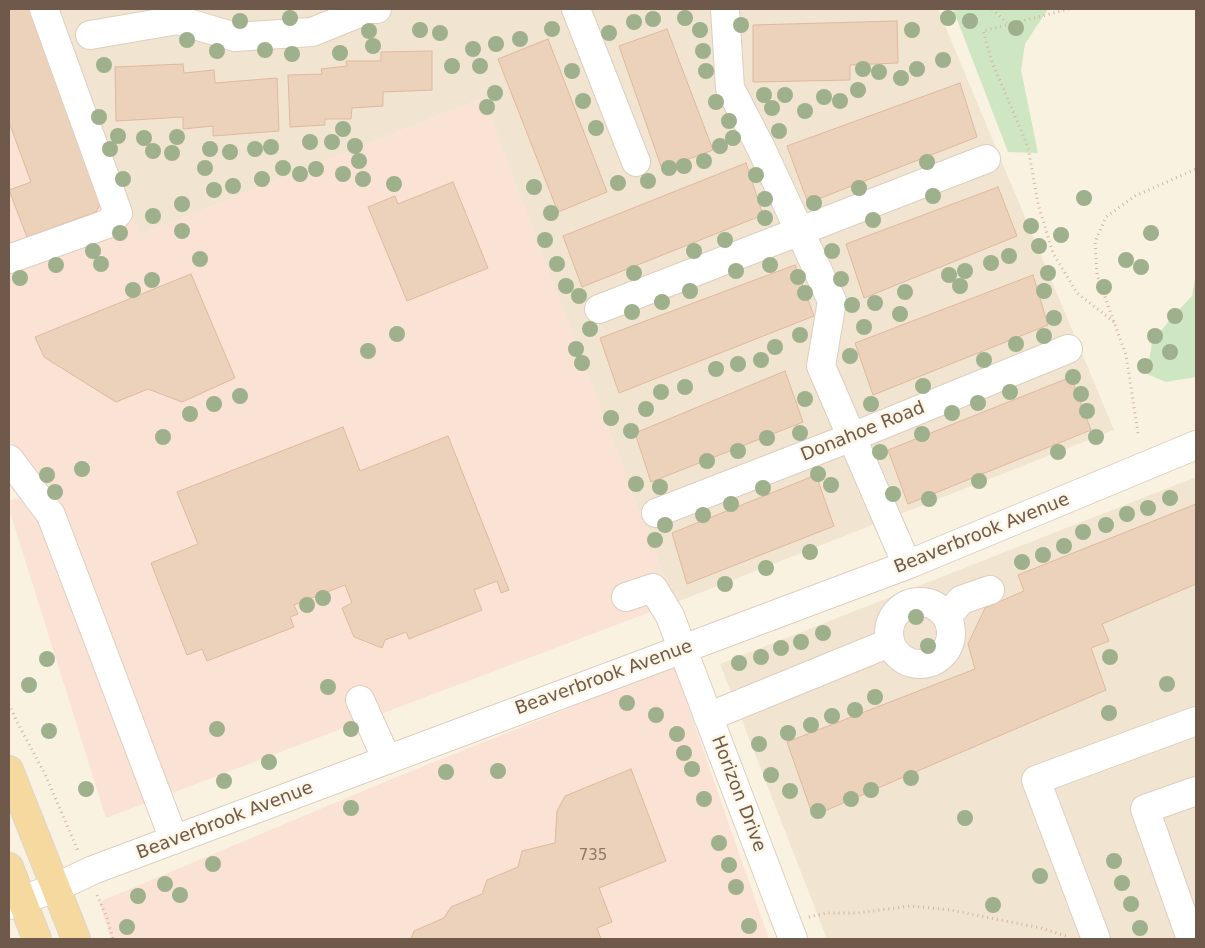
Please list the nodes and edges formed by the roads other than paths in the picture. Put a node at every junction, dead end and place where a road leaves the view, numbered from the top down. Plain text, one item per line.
1 (44, 9) edge
2 (377, 9) edge
3 (576, 9) edge
4 (725, 9) edge
5 (90, 35) dead end
6 (986, 159) dead end
7 (636, 162) dead end
8 (800, 232) junction
9 (9, 259) edge
10 (599, 309) dead end
11 (1068, 349) dead end
12 (852, 437) junction
13 (1196, 445) edge
14 (9, 459) edge
15 (656, 513) dead end
16 (907, 565) junction
17 (990, 590) dead end
18 (626, 598) dead end
19 (947, 617) junction
20 (889, 643) junction
21 (683, 650) junction
22 (360, 700) dead end
23 (708, 717) junction
24 (1196, 721) edge
25 (387, 760) junction
26 (9, 770) edge
27 (1196, 791) edge
28 (174, 840) junction
29 (9, 867) edge
30 (55, 888) junction
31 (15, 902) edge
32 (790, 932) edge
33 (1094, 934) edge
34 (37, 939) edge
35 (76, 939) edge
36 (1191, 939) edge

1 - 9 street
2 - 5 street
3 - 7 street
4 - 8 street
6 - 8 street
8 - 10 street
8 - 12 street
11 - 12 street, Donahoe Road
12 - 15 street, Donahoe Road
12 - 16 street
13 - 16 street, Beaverbrook Avenue
14 - 28 street
16 - 21 street, Beaverbrook Avenue
17 - 19 street
18 - 21 street, Horizon Drive
19 - 20 street
19 - 20 street
20 - 23 street
21 - 23 street, Horizon Drive
21 - 25 street, Beaverbrook Avenue
22 - 25 street
23 - 32 street, Horizon Drive
24 - 33 street
25 - 28 street, Beaverbrook Avenue
26 - 30 main road
27 - 36 street
28 - 30 street, Beaverbrook Avenue
29 - 31 main road
30 - 31 street, Beaverbrook Avenue
30 - 35 main road
31 - 34 main road

